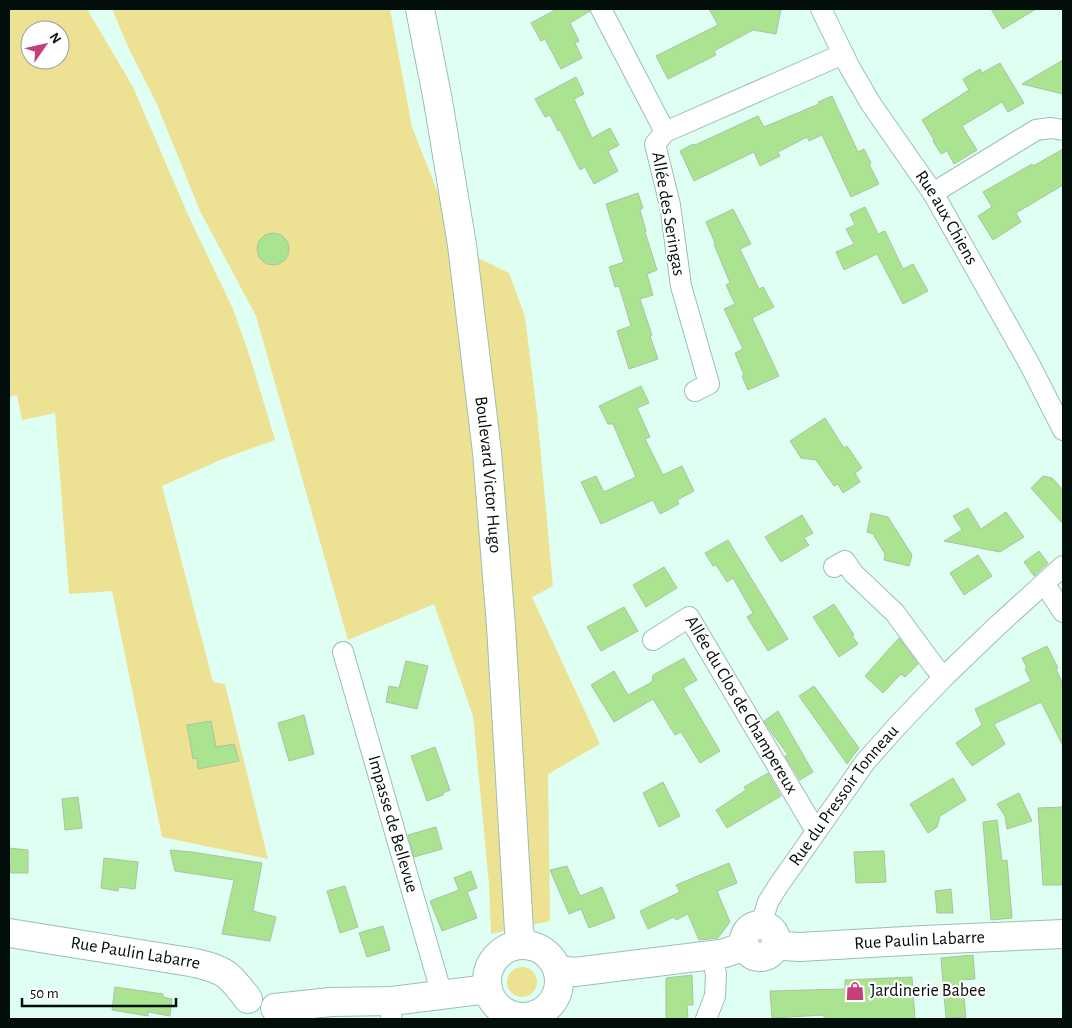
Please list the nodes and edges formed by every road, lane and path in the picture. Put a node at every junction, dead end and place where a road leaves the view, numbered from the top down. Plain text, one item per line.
1 (420, 9) edge
2 (601, 9) edge
3 (820, 9) edge
4 (843, 54) junction
5 (1063, 130) edge
6 (665, 132) junction
7 (933, 193) junction
8 (696, 392) dead end
9 (1063, 430) edge
10 (1063, 566) edge
11 (834, 567) dead end
12 (1044, 583) junction
13 (1063, 612) edge
14 (653, 640) dead end
15 (343, 652) dead end
16 (944, 678) junction
17 (816, 832) junction
18 (9, 933) edge
19 (1063, 934) edge
20 (761, 938) junction
21 (522, 945) junction
22 (712, 955) junction
23 (558, 972) junction
24 (488, 989) junction
25 (442, 995) junction
26 (247, 1009) edge
27 (392, 1010) edge
28 (274, 1014) edge
29 (521, 1019) edge
30 (706, 1019) edge

1 - 21 main road, Boulevard Victor Hugo
2 - 6 street
3 - 4 street, Rue aux Chiens
4 - 6 street, Allée des Seringas
4 - 7 street, Rue aux Chiens
5 - 7 street
6 - 8 street, Allée des Seringas
7 - 9 street, Rue aux Chiens
10 - 12 street, Rue du Pressoir Tonneau
11 - 16 street
12 - 13 street
12 - 16 street, Rue du Pressoir Tonneau
14 - 17 street, Allée du Clos de Champereux
15 - 25 street, Impasse de Bellevue
16 - 17 street, Rue du Pressoir Tonneau
17 - 20 street, Rue du Pressoir Tonneau
18 - 26 main road, Rue Paulin Labarre
19 - 20 main road, Rue Paulin Labarre
20 - 22 main road, Rue Paulin Labarre
21 - 23 main road
21 - 24 main road
22 - 23 main road, Rue Paulin Labarre
22 - 30 street
23 - 29 main road
24 - 25 main road
24 - 29 main road
25 - 27 main road
26 - 28 main road
27 - 28 main road

